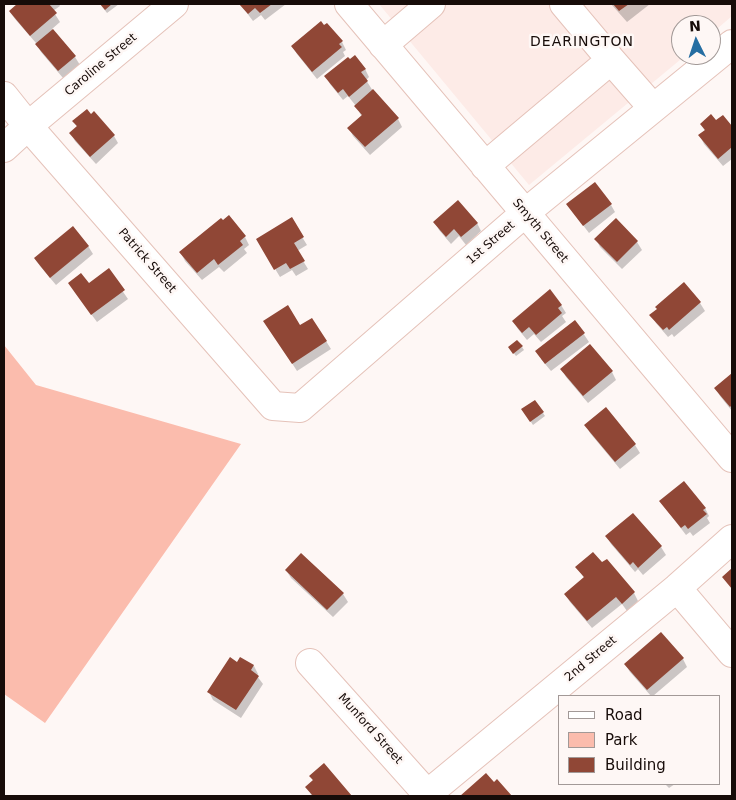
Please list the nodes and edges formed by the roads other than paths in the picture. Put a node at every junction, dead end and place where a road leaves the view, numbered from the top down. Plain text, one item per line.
1 (174, 4) edge
2 (349, 4) edge
3 (431, 4) edge
4 (564, 4) edge
5 (732, 44) edge
6 (384, 45) junction
7 (611, 60) junction
8 (4, 96) edge
9 (653, 108) junction
10 (28, 126) junction
11 (4, 148) edge
12 (485, 166) junction
13 (525, 214) junction
14 (300, 408) joint
15 (732, 458) edge
16 (732, 539) edge
17 (677, 588) junction
18 (732, 653) edge
19 (310, 663) dead end
20 (427, 795) edge

1 - 10 street, Caroline Street
2 - 6 street, Smyth Street
3 - 6 street
4 - 7 street
5 - 9 street, 1st Street
6 - 12 street, Smyth Street
7 - 9 street
7 - 12 street
8 - 10 street, Patrick Street
9 - 13 street, 1st Street
10 - 11 street, Caroline Street
10 - 14 street, Patrick Street
12 - 13 street, Smyth Street
13 - 14 street, 1st Street
13 - 15 street, Smyth Street
16 - 17 street, 2nd Street
17 - 18 street
17 - 20 street, 2nd Street
19 - 20 street, Munford Street

